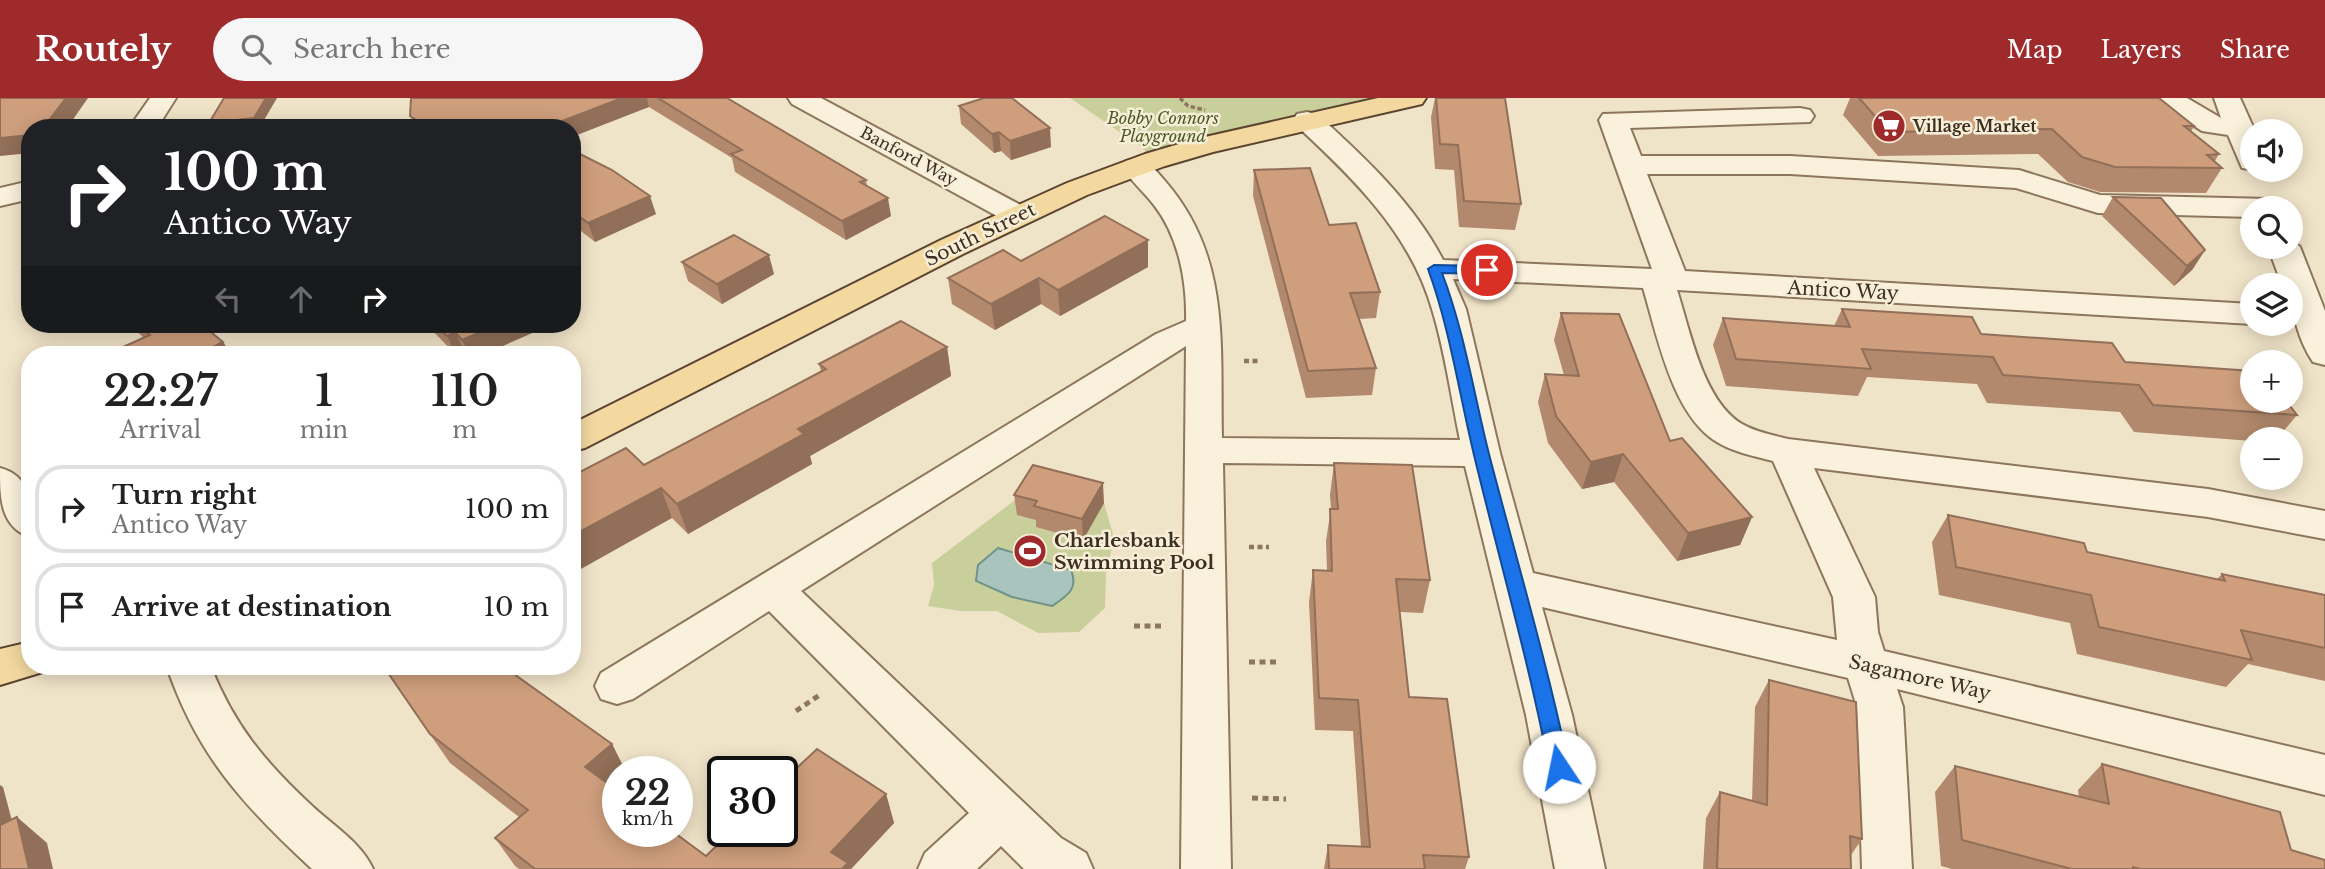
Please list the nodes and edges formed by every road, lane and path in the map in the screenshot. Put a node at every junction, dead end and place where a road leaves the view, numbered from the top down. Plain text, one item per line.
1 (163, 98) edge
2 (801, 98) edge
3 (1413, 98) edge
4 (2168, 98) edge
5 (2227, 98) edge
6 (1793, 107) edge
7 (149, 119) edge
8 (1307, 120) junction
9 (2239, 129) joint
10 (1629, 165) junction
11 (1136, 167) junction
12 (1839, 167) junction
13 (21, 192) edge
14 (0, 197) edge
15 (2240, 207) edge
16 (1017, 215) junction
17 (1434, 269) junction
18 (1664, 279) junction
19 (2240, 313) edge
20 (2303, 320) edge
21 (1203, 326) junction
22 (2325, 354) edge
23 (581, 434) edge
24 (1203, 450) junction
25 (1788, 452) junction
26 (1481, 453) junction
27 (0, 481) edge
28 (21, 510) edge
29 (2325, 524) edge
30 (1515, 584) junction
31 (772, 588) junction
32 (21, 661) edge
33 (1865, 664) junction
34 (0, 667) edge
35 (192, 675) edge
36 (617, 686) dead end
37 (2325, 775) edge
38 (1002, 813) junction
39 (348, 869) edge
40 (943, 869) edge
41 (1068, 869) edge
42 (1206, 869) edge
43 (1580, 869) edge
44 (1887, 869) edge

1 - 7 street
2 - 16 street, Banford Way
3 - 8 main road, South Street
4 - 9 street
5 - 9 street
6 - 10 street
6 - 12 street
8 - 11 main road, South Street
8 - 17 street
10 - 12 street
10 - 18 street
11 - 16 main road, South Street
11 - 21 street
12 - 15 street
13 - 14 street
16 - 23 main road, South Street
17 - 18 street, Antico Way
17 - 26 street
18 - 19 street, Antico Way
18 - 25 street
20 - 22 street
21 - 24 street
21 - 31 street
24 - 26 street
24 - 42 street
25 - 29 street
25 - 33 street
26 - 30 street
27 - 28 street
30 - 33 street, Sagamore Way
30 - 43 street
31 - 36 street
31 - 38 street
32 - 34 main road
33 - 37 street, Sagamore Way
33 - 44 street
35 - 39 street
38 - 40 street
38 - 41 street

